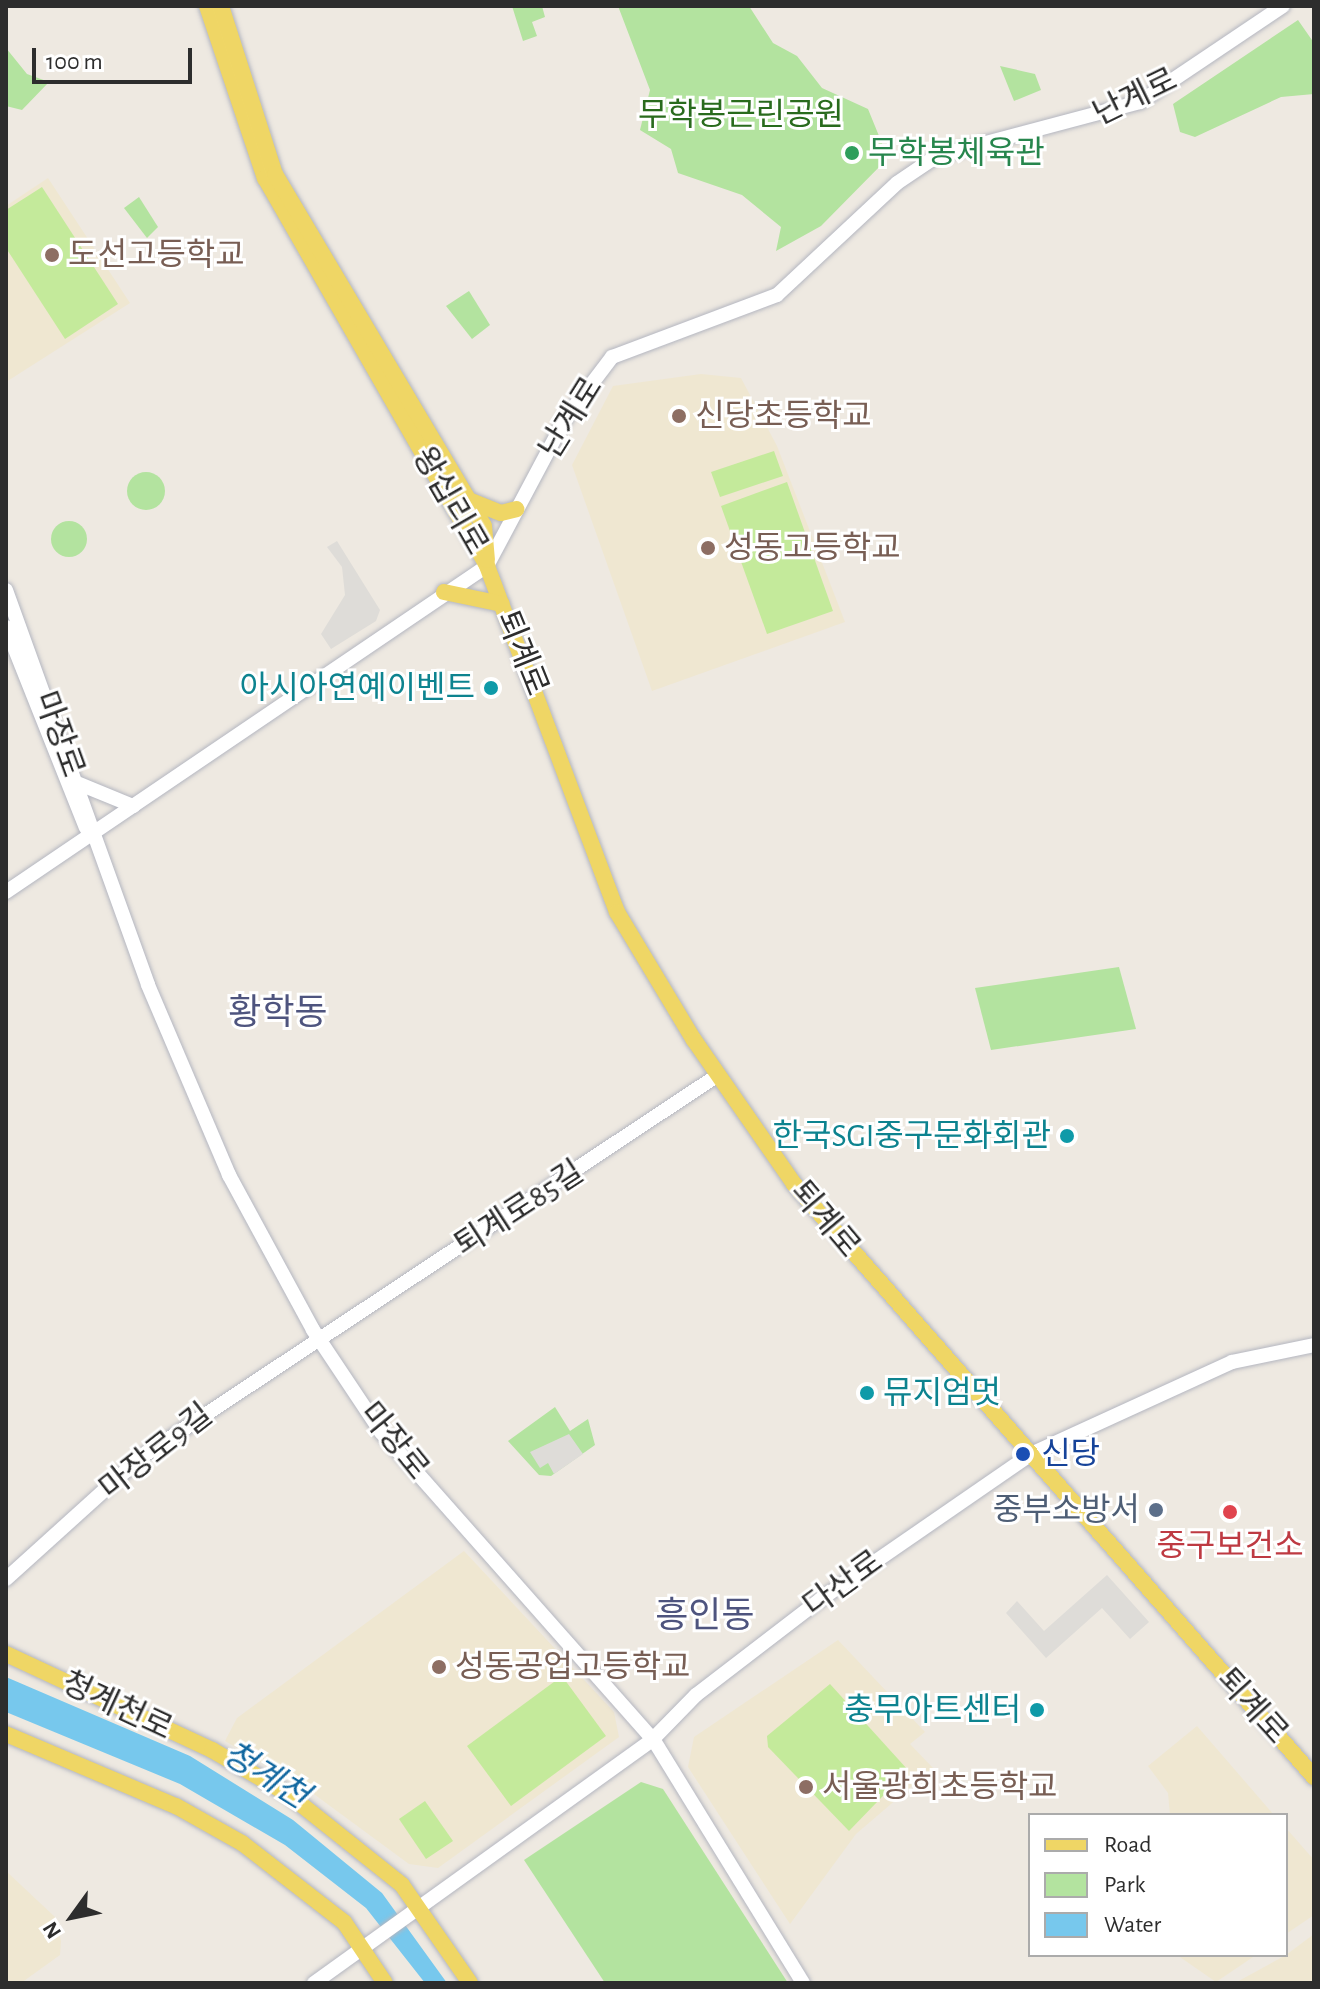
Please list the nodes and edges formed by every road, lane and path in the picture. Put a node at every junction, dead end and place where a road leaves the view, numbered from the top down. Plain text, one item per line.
1 (207, 6) edge
2 (221, 6) edge
3 (1283, 6) edge
4 (470, 500) junction
5 (517, 509) junction
6 (487, 566) junction
7 (6, 590) edge
8 (444, 592) junction
9 (502, 604) junction
10 (6, 627) edge
11 (77, 783) junction
12 (133, 806) junction
13 (91, 835) junction
14 (6, 892) edge
15 (718, 1075) junction
16 (318, 1339) junction
17 (1314, 1345) edge
18 (1031, 1454) junction
19 (6, 1579) edge
20 (6, 1654) edge
21 (6, 1734) edge
22 (653, 1739) junction
23 (1314, 1777) edge
24 (415, 1914) junction
25 (366, 1947) junction
26 (314, 1983) edge
27 (385, 1983) edge
28 (470, 1983) edge
29 (803, 1983) edge

1 - 6 main road, 왕십리로
2 - 4 main road, 왕십리로
3 - 5 main road, 난계로
4 - 5 main road
4 - 6 main road, 왕십리로
5 - 6 main road, 난계로
6 - 8 main road
6 - 9 main road, 퇴계로
7 - 11 main road, 마장로
8 - 9 main road
8 - 12 main road
9 - 15 main road, 퇴계로
10 - 13 main road, 마장로
11 - 12 main road
11 - 13 main road, 마장로
12 - 13 main road
13 - 14 main road
13 - 16 main road, 마장로
15 - 16 main road, 퇴계로85길
15 - 18 main road, 퇴계로
16 - 19 main road, 마장로9길
16 - 22 main road, 마장로
17 - 18 main road, 다산로
18 - 22 main road, 다산로
18 - 23 main road, 퇴계로
20 - 24 main road, 청계천로
21 - 25 main road, 청계천로
22 - 24 main road, 다산로
22 - 29 main road, 마장로
24 - 25 main road, 다산로
24 - 28 main road, 청계천로
25 - 26 main road, 다산로
25 - 27 main road, 청계천로

